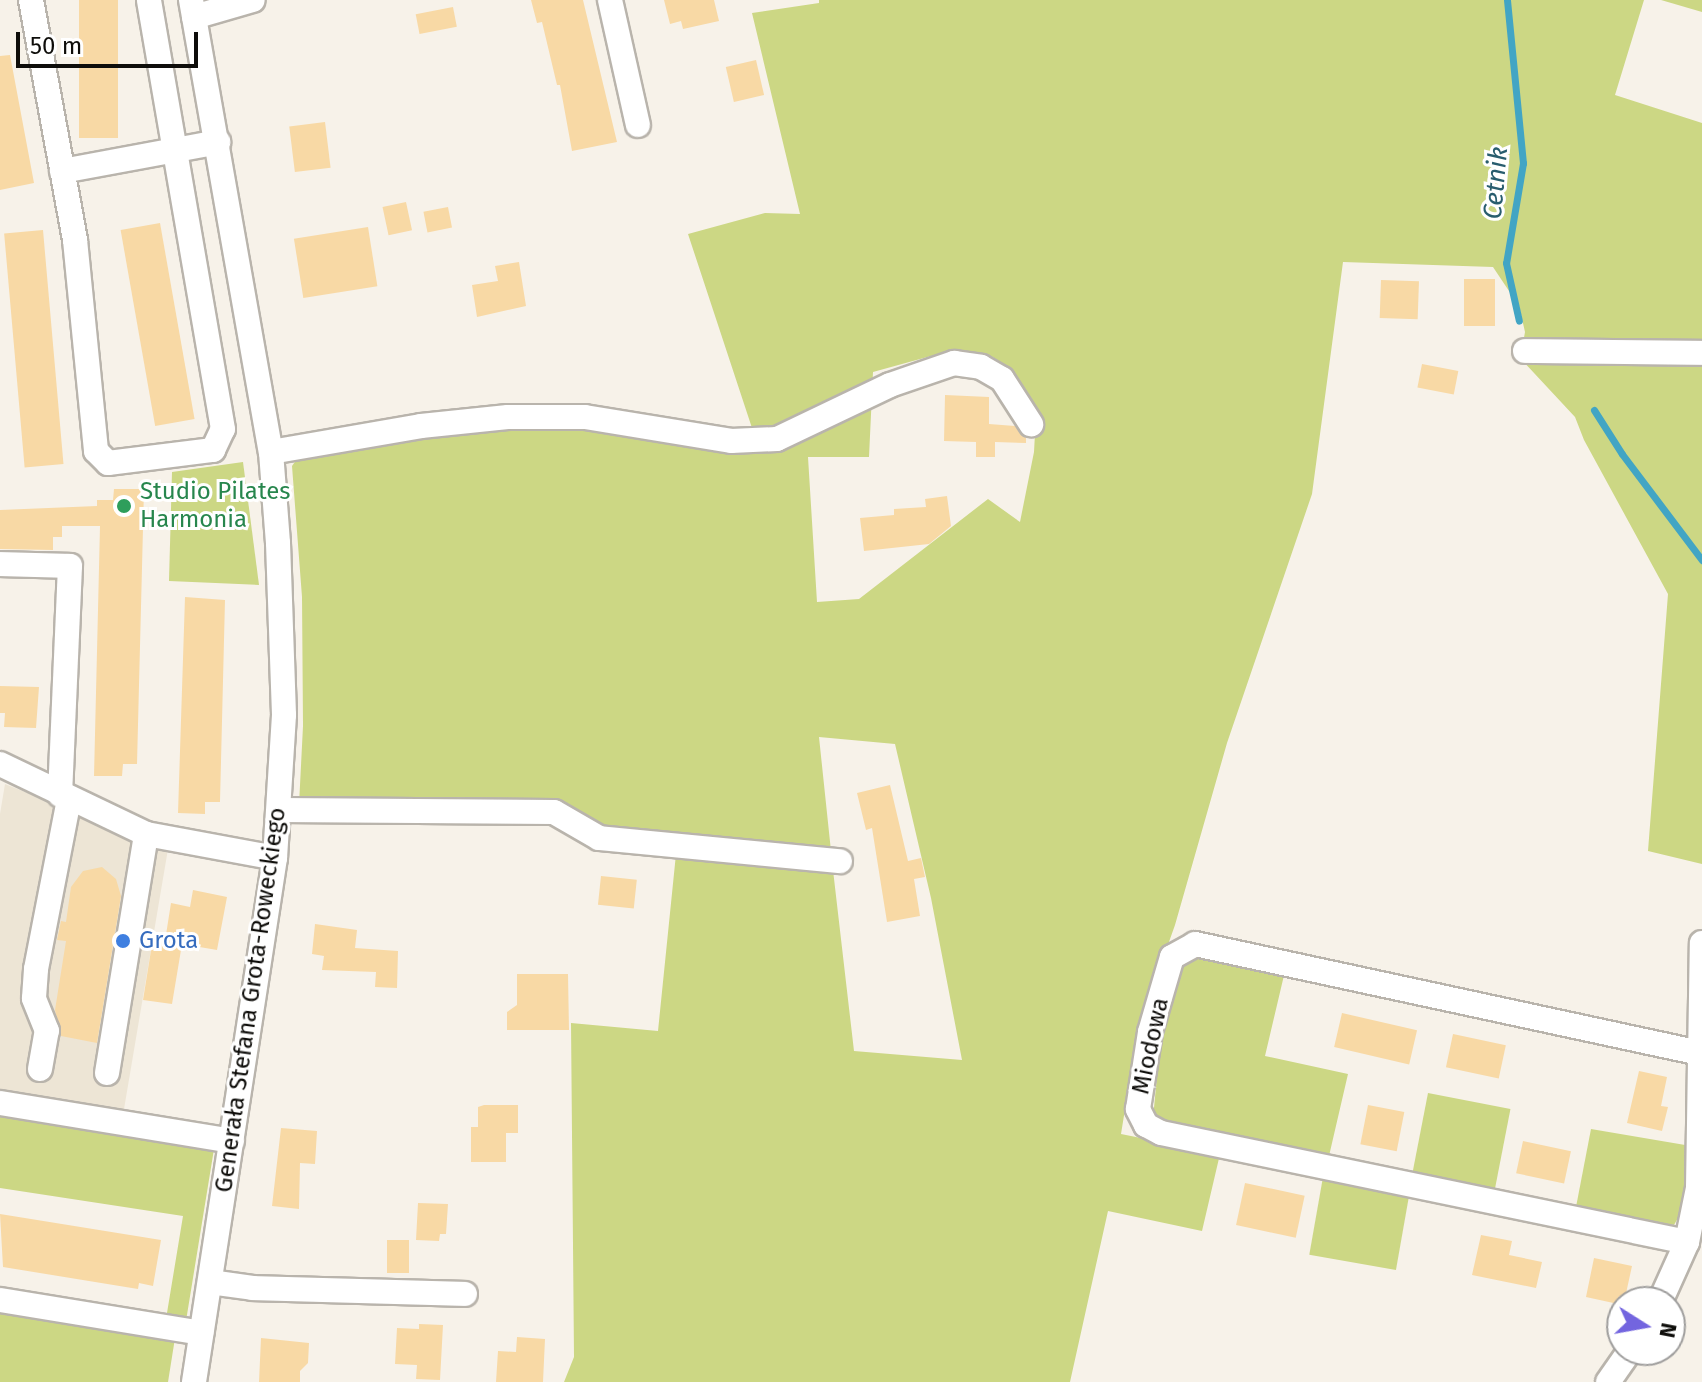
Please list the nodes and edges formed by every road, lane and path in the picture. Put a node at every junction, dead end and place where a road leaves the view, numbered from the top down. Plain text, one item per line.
1 (31, 0) edge
2 (149, 0) edge
3 (253, 0) edge
4 (610, 0) edge
5 (193, 9) edge
6 (638, 125) dead end
7 (218, 142) junction
8 (176, 150) junction
9 (62, 171) junction
10 (1525, 351) dead end
11 (1702, 353) edge
12 (1031, 424) dead end
13 (271, 452) junction
14 (0, 564) edge
15 (0, 764) edge
16 (65, 797) junction
17 (280, 810) junction
18 (146, 834) junction
19 (275, 858) junction
20 (840, 861) dead end
21 (1702, 943) edge
22 (1700, 1053) edge
23 (40, 1069) dead end
24 (107, 1073) dead end
25 (0, 1103) edge
26 (232, 1141) junction
27 (1687, 1242) junction
28 (210, 1282) junction
29 (1667, 1286) edge
30 (465, 1294) dead end
31 (0, 1300) edge
32 (201, 1333) junction
33 (194, 1382) edge

1 - 9 street
2 - 8 street
3 - 5 street
4 - 6 street
5 - 7 street, Generała Stefana Grota-Roweckiego
7 - 8 street
7 - 13 street, Generała Stefana Grota-Roweckiego
8 - 9 street
8 - 9 street
10 - 11 street
12 - 13 street
13 - 17 street, Generała Stefana Grota-Roweckiego
14 - 16 street
15 - 16 street
16 - 18 street
16 - 23 street
17 - 19 street, Generała Stefana Grota-Roweckiego
17 - 20 street
18 - 19 street
18 - 24 street
19 - 26 street, Generała Stefana Grota-Roweckiego
21 - 22 street
22 - 27 street
22 - 27 street, Miodowa
25 - 26 street
26 - 28 street, Generała Stefana Grota-Roweckiego
27 - 29 street
28 - 30 street
28 - 32 street, Generała Stefana Grota-Roweckiego
31 - 32 street
32 - 33 street, Generała Stefana Grota-Roweckiego

